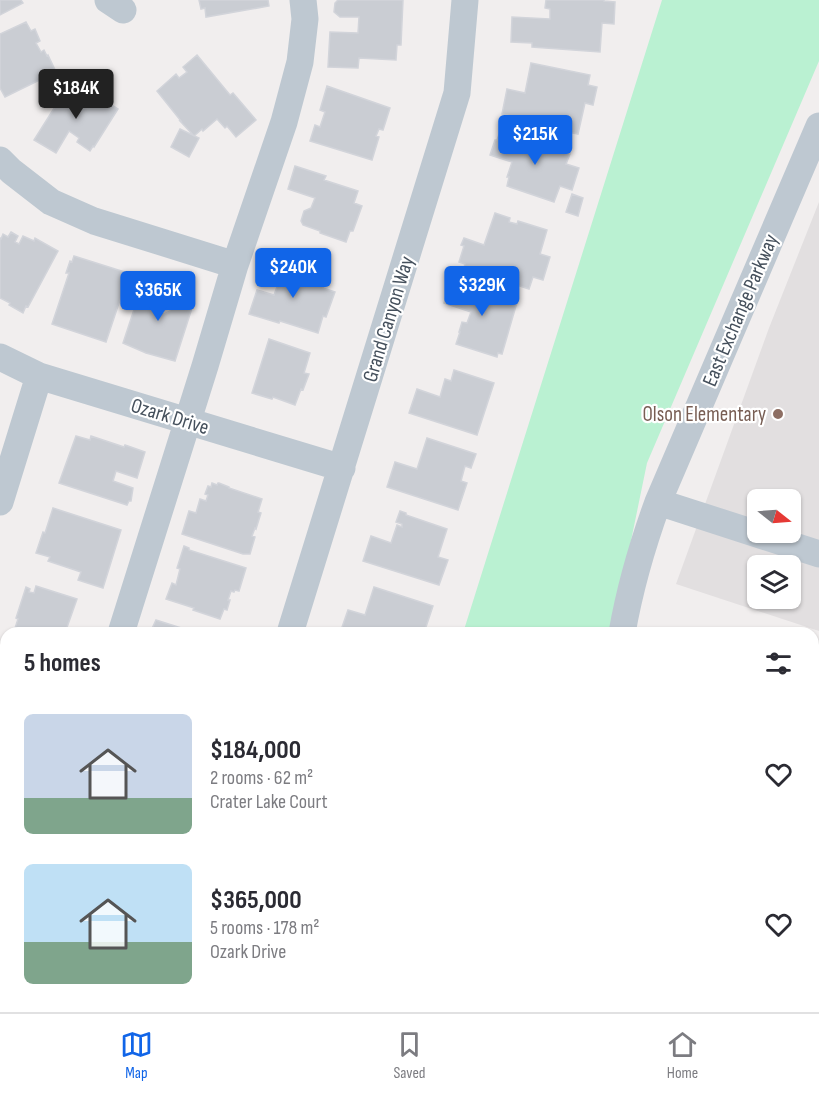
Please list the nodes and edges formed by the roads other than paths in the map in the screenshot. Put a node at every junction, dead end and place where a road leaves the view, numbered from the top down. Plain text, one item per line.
1 (303, 0) edge
2 (465, 0) edge
3 (819, 126) edge
4 (0, 160) edge
5 (808, 177) edge
6 (235, 265) junction
7 (0, 357) edge
8 (39, 376) junction
9 (187, 421) junction
10 (342, 468) junction
11 (0, 502) edge
12 (658, 502) junction
13 (817, 547) edge
14 (123, 627) edge
15 (292, 627) edge
16 (623, 627) edge

1 - 6 street
2 - 10 street, Grand Canyon Way
3 - 5 street, East Exchange Parkway
4 - 6 street
5 - 12 street, East Exchange Parkway
6 - 9 street
7 - 8 street, Ozark Drive
8 - 9 street, Ozark Drive
8 - 11 street
9 - 10 street, Ozark Drive
9 - 14 street
10 - 15 street, Grand Canyon Way
12 - 13 street
12 - 16 street, East Exchange Parkway

